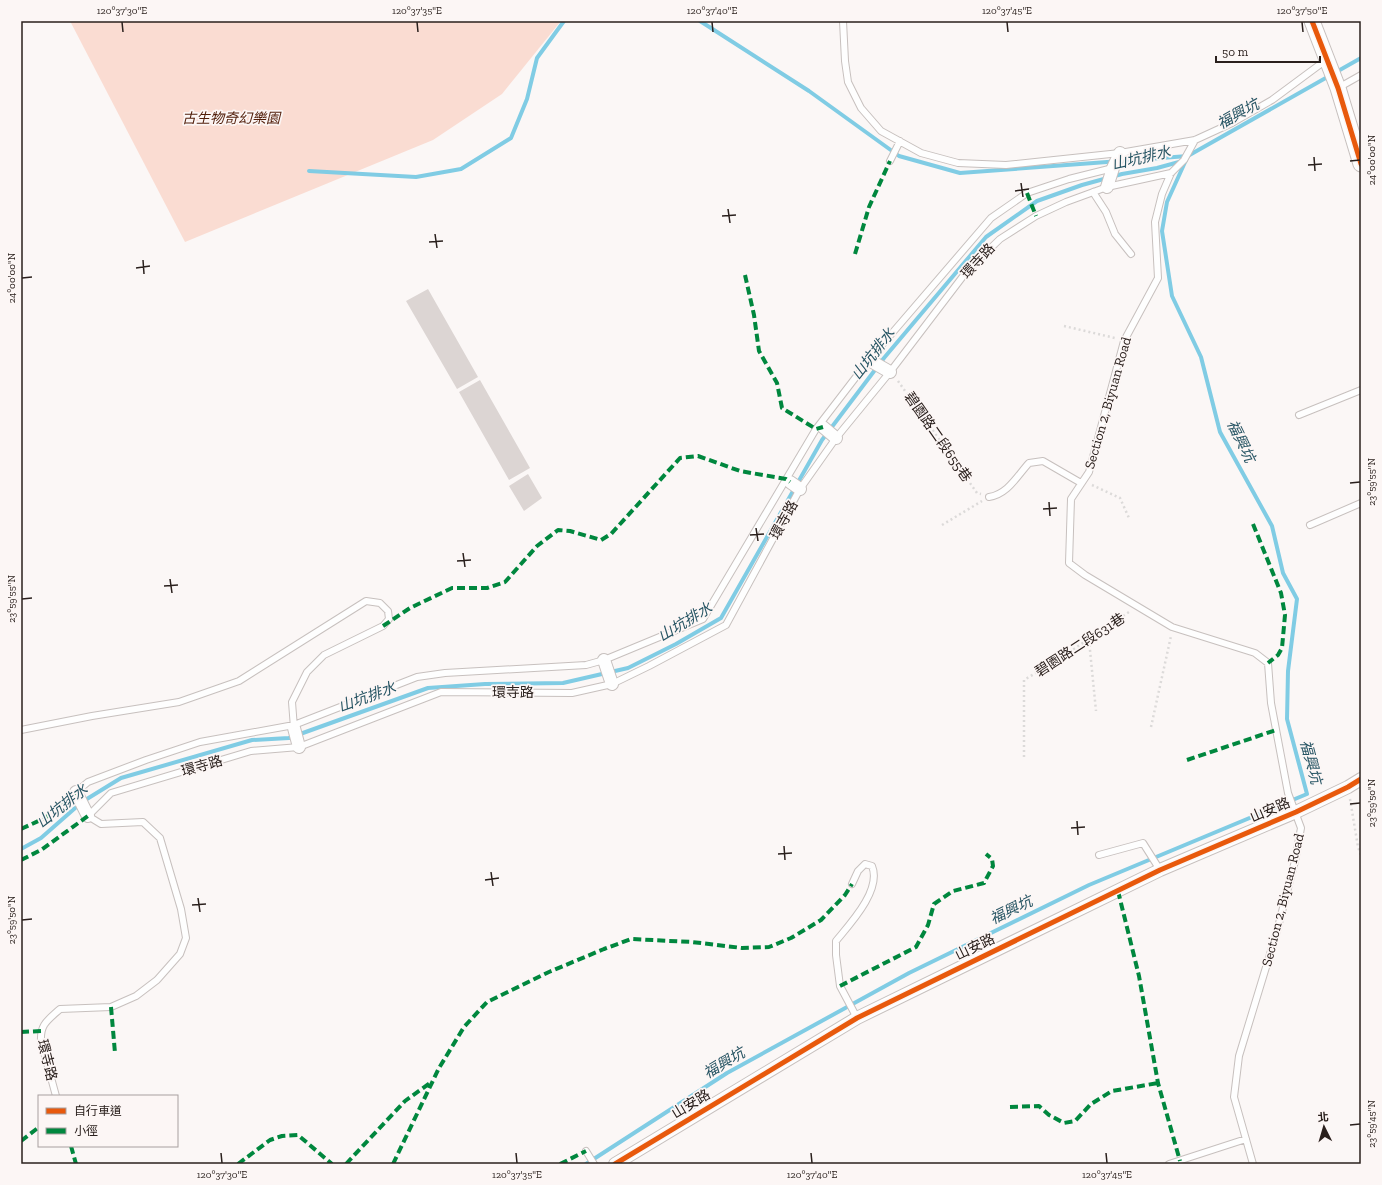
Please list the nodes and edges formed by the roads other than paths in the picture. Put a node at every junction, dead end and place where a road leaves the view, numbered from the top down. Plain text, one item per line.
1 (843, 21) edge
2 (1312, 21) edge
3 (1326, 60) junction
4 (1361, 75) edge
5 (1338, 88) junction
6 (1195, 140) junction
7 (900, 141) junction
8 (1120, 154) junction
9 (890, 161) dead end
10 (1361, 164) edge
11 (1113, 168) junction
12 (1171, 173) junction
13 (1107, 186) junction
14 (1093, 192) junction
15 (1131, 254) dead end
16 (869, 360) junction
17 (885, 370) junction
18 (1361, 390) edge
19 (1299, 415) dead end
20 (1082, 484) junction
21 (989, 497) road end
22 (1361, 504) edge
23 (1310, 525) dead end
24 (608, 674) junction
25 (21, 730) edge
26 (296, 735) junction
27 (1361, 779) edge
28 (78, 794) joint
29 (86, 812) junction
30 (1296, 812) junction
31 (1099, 855) dead end
32 (1160, 870) junction
33 (852, 884) dead end
34 (857, 1018) junction
35 (56, 1095) edge
36 (1246, 1139) junction
37 (586, 1151) dead end
38 (594, 1164) edge
39 (615, 1164) edge
40 (1169, 1164) edge
41 (1253, 1164) edge

1 - 7 lane
2 - 3 street
3 - 5 street
3 - 6 lane
4 - 5 lane
5 - 10 street
6 - 8 lane
6 - 12 lane, Section 2, Biyuan Road
7 - 8 lane
7 - 9 lane
8 - 11 street
11 - 13 street
11 - 16 lane, 環寺路
12 - 13 lane, 環寺路
12 - 20 lane, Section 2, Biyuan Road
13 - 14 lane, 環寺路
14 - 15 lane
14 - 17 lane, 環寺路
16 - 17 street
16 - 24 lane, 環寺路
17 - 24 lane, 環寺路
18 - 19 lane
20 - 21 lane
20 - 30 lane, Section 2, Biyuan Road
22 - 23 lane
24 - 26 lane, 環寺路
24 - 26 lane, 環寺路
25 - 26 lane
26 - 28 lane, 環寺路
26 - 29 lane, 環寺路
27 - 30 street, 山安路
28 - 29 street
29 - 35 lane, 環寺路
30 - 32 street, 山安路
30 - 36 lane, Section 2, Biyuan Road
31 - 32 lane
32 - 34 street, 山安路
33 - 34 lane
34 - 39 street, 山安路
36 - 40 lane
36 - 41 lane, Section 2, Biyuan Road
37 - 38 lane

